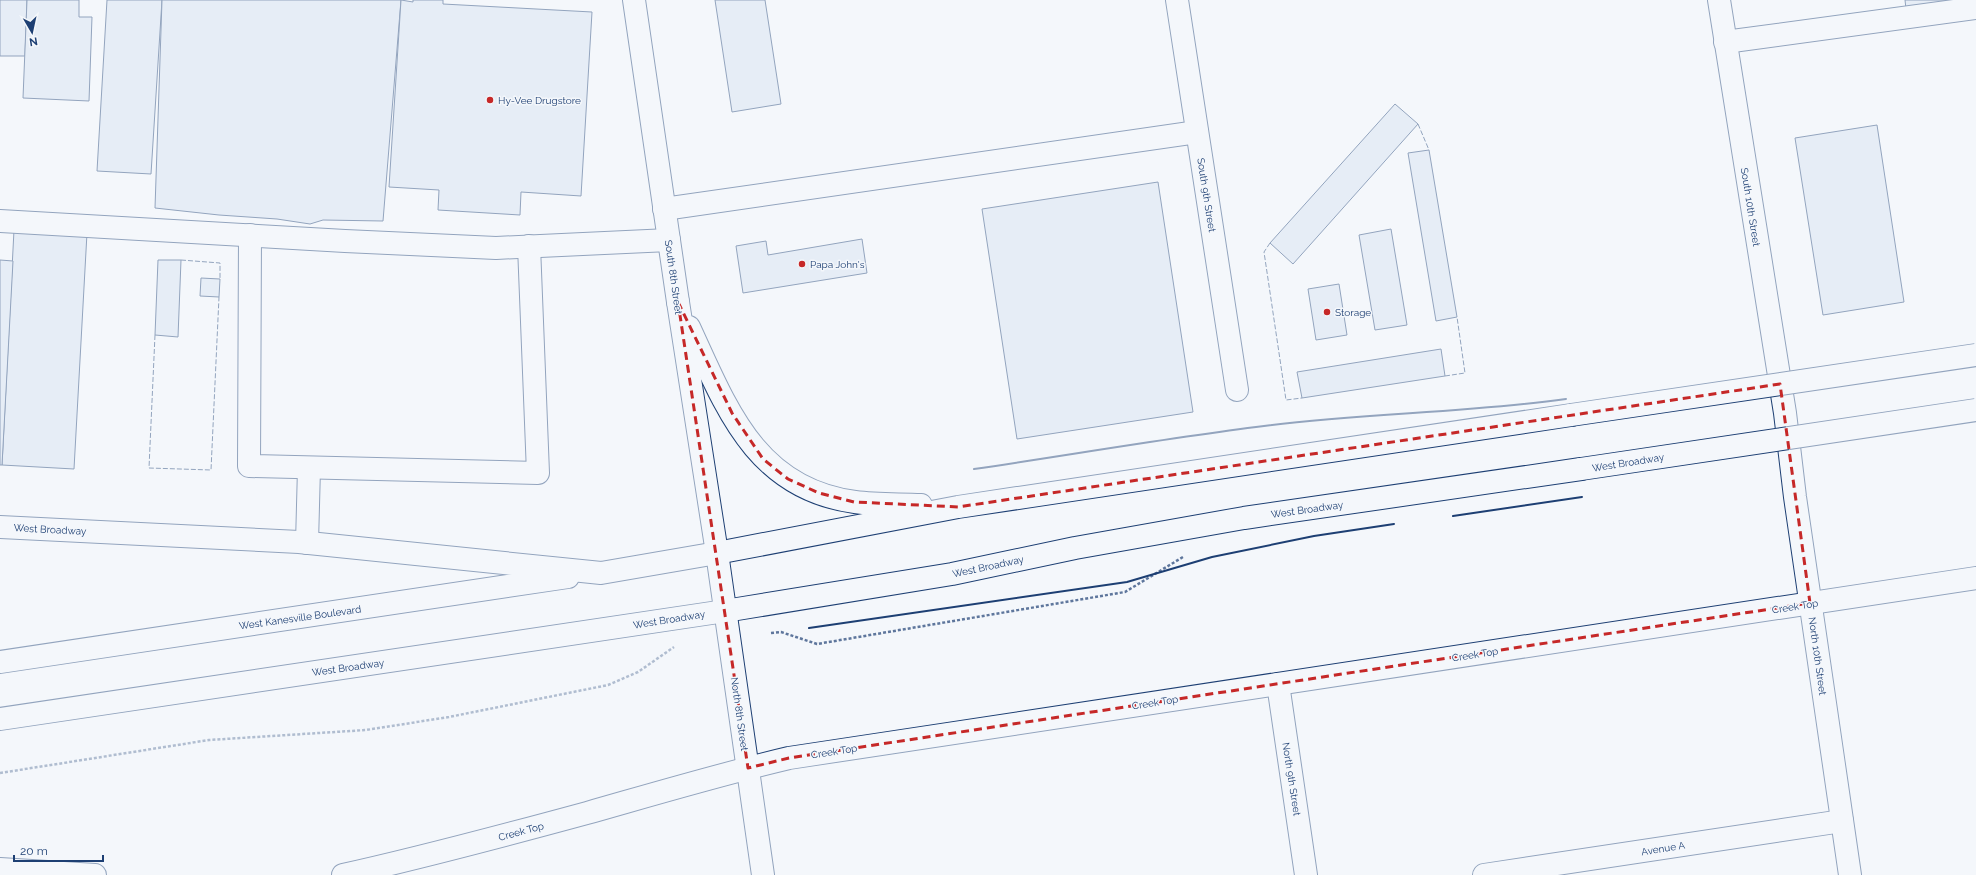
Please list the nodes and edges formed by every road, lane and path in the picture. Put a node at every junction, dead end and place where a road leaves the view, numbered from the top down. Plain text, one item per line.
1 (634, 0) edge
2 (1177, 0) edge
3 (1719, 0) edge
4 (1976, 8) edge
5 (1726, 42) junction
6 (1198, 132) junction
7 (664, 208) junction
8 (0, 221) edge
9 (250, 236) junction
10 (669, 240) junction
11 (529, 246) junction
12 (678, 302) junction
13 (1976, 355) edge
14 (1237, 390) dead end
15 (1976, 410) edge
16 (1785, 413) joint
17 (309, 468) junction
18 (958, 507) junction
19 (0, 527) edge
20 (307, 543) junction
21 (717, 553) junction
22 (1185, 556) dead end
23 (601, 573) junction
24 (1976, 578) edge
25 (1810, 603) junction
26 (725, 610) junction
27 (729, 636) junction
28 (676, 645) dead end
29 (0, 662) edge
30 (1278, 684) junction
31 (0, 719) edge
32 (748, 768) junction
33 (0, 773) edge
34 (1842, 821) junction
35 (0, 869) edge
36 (95, 875) edge
37 (343, 875) edge
38 (763, 875) edge
39 (1306, 875) edge
40 (1484, 875) edge
41 (1850, 875) edge

1 - 7 main road, South 8th Street
2 - 6 main road, South 9th Street
3 - 5 main road, South 10th Street
4 - 5 main road
5 - 16 main road, South 10th Street
6 - 7 main road
6 - 14 main road, South 9th Street
7 - 10 main road, South 8th Street
8 - 9 main road
9 - 11 main road
9 - 17 main road
10 - 11 main road
10 - 12 main road, South 8th Street
11 - 17 main road
12 - 18 main road
12 - 21 main road, South 8th Street
13 - 18 main road, West Broadway, bridge
15 - 26 main road, West Broadway, bridge
16 - 25 main road, North 10th Street
17 - 20 main road
18 - 21 main road, West Broadway
19 - 20 main road, West Broadway
20 - 23 main road, West Broadway
21 - 23 main road, West Broadway
21 - 26 main road, North 8th Street
22 - 27 path
23 - 29 main road, West Kanesville Boulevard
24 - 25 main road, Creek Top
25 - 30 main road, Creek Top
25 - 34 main road, North 10th Street
26 - 27 main road, North 8th Street
26 - 31 main road, West Broadway
27 - 32 main road, North 8th Street
28 - 33 path
30 - 32 main road, Creek Top
30 - 39 main road, North 9th Street
32 - 37 main road, Creek Top
32 - 38 main road, North 8th Street
34 - 40 main road, Avenue A
34 - 41 main road, North 10th Street
35 - 36 main road

